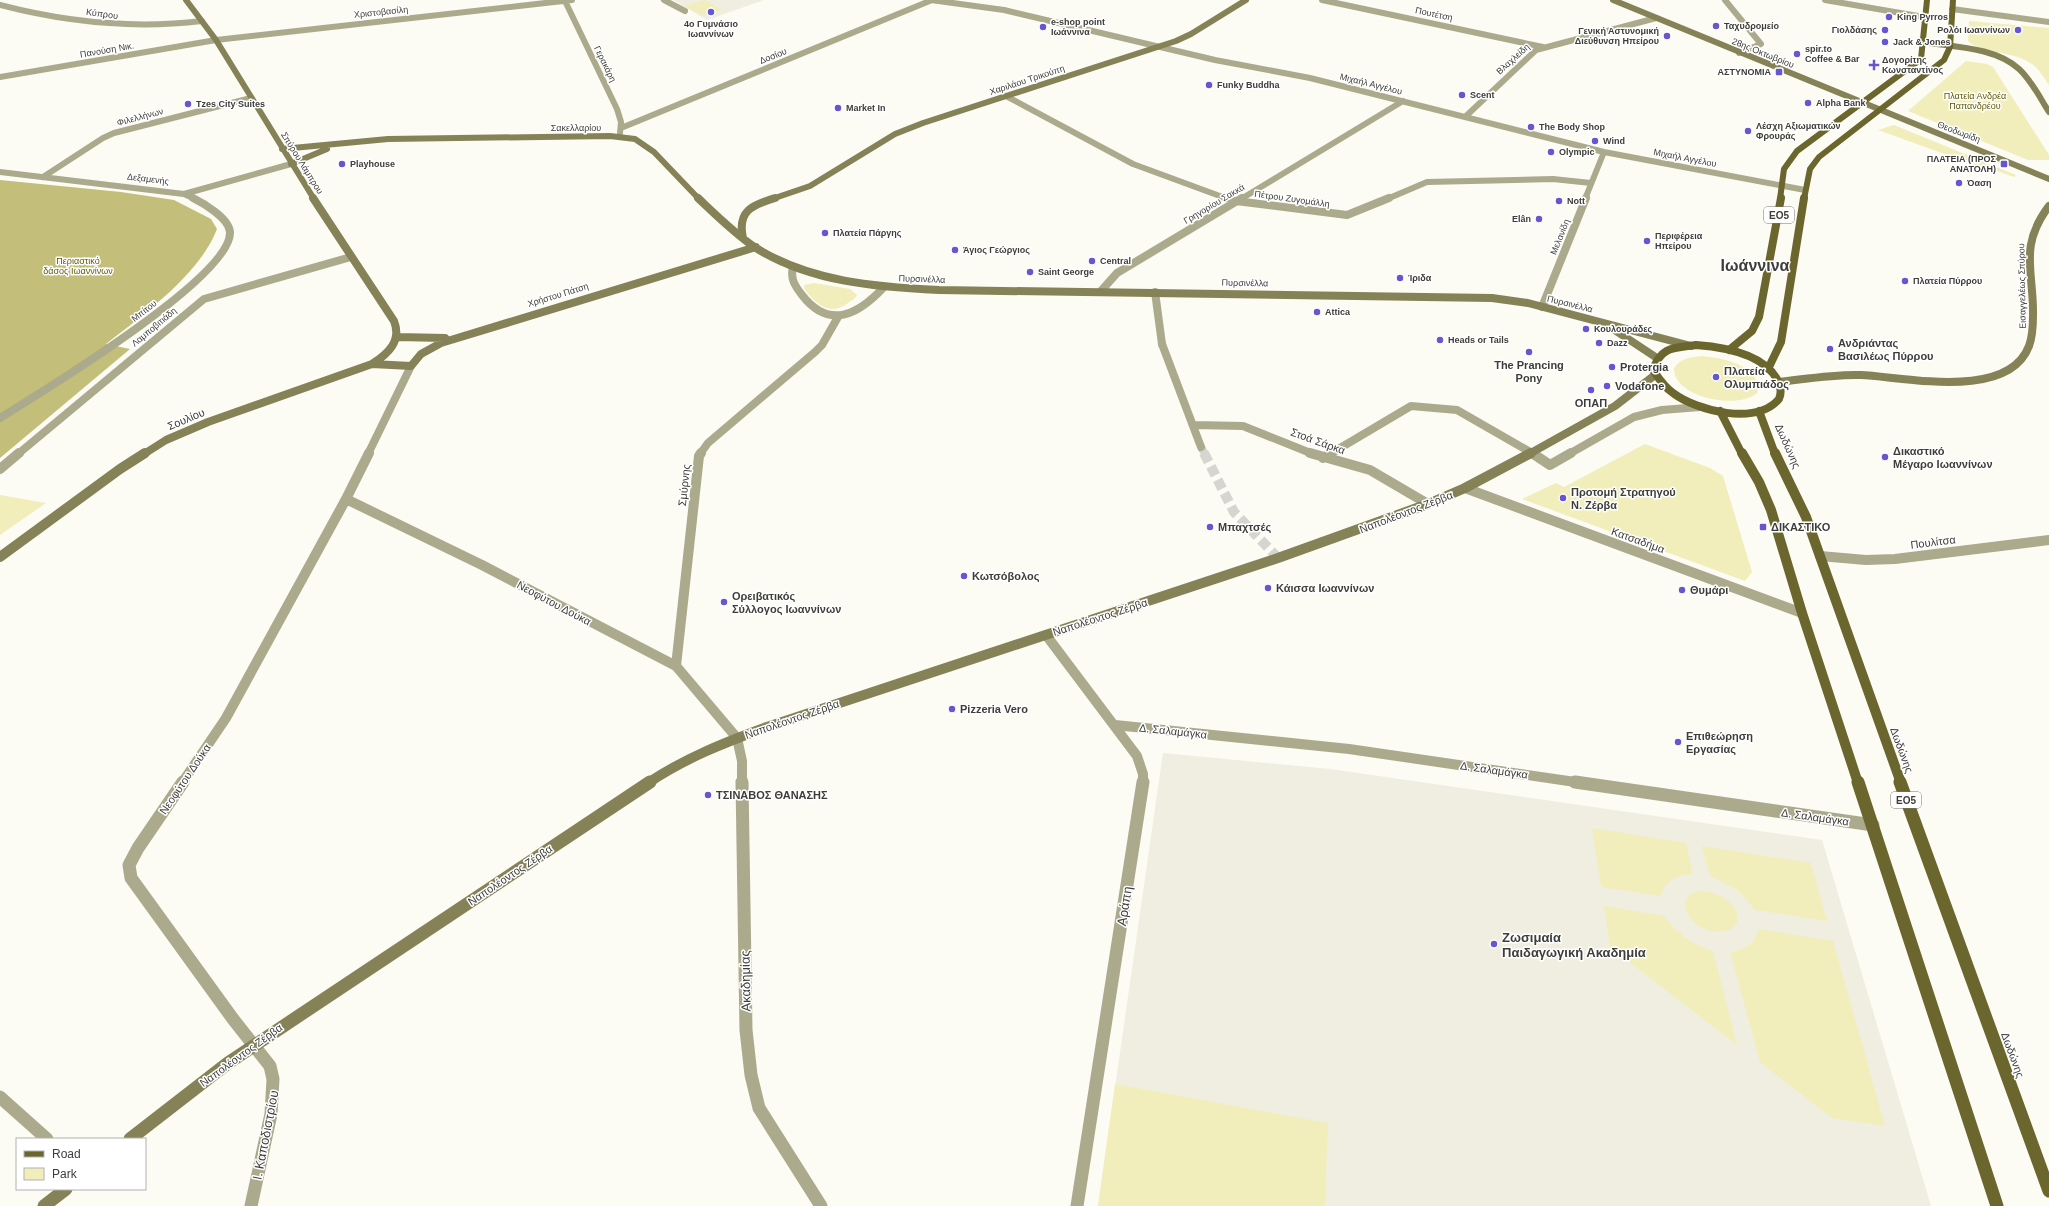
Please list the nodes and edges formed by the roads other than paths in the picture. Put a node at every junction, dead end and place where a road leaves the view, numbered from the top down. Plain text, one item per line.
1 (8, 0) edge
2 (186, 0) edge
3 (572, 0) edge
4 (664, 0) edge
5 (932, 0) edge
6 (1246, 0) edge
7 (1322, 0) edge
8 (1613, 0) edge
9 (1725, 0) edge
10 (1825, 0) edge
11 (1927, 0) edge
12 (1953, 0) edge
13 (0, 1) edge
14 (565, 1) junction
15 (0, 5) edge
16 (1952, 9) junction
17 (685, 11) dead end
18 (1924, 17) junction
19 (1656, 18) junction
20 (202, 21) junction
21 (2049, 22) edge
22 (216, 40) junction
23 (1923, 42) junction
24 (1164, 46) junction
25 (1543, 47) junction
26 (1950, 47) junction
27 (1739, 53) junction
28 (0, 77) edge
29 (1006, 96) junction
30 (251, 98) junction
31 (1403, 101) junction
32 (1862, 103) junction
33 (1880, 110) junction
34 (2049, 112) edge
35 (1465, 117) junction
36 (621, 128) junction
37 (619, 137) junction
38 (370, 140) junction
39 (282, 149) junction
40 (1604, 152) junction
41 (291, 164) junction
42 (2031, 171) junction
43 (0, 172) edge
44 (2049, 173) edge
45 (43, 177) junction
46 (2049, 179) edge
47 (1591, 183) junction
48 (1782, 186) junction
49 (1805, 190) junction
50 (184, 194) junction
51 (1236, 201) junction
52 (2049, 206) edge
53 (2045, 215) edge
54 (743, 238) junction
55 (756, 247) junction
56 (351, 257) junction
57 (793, 267) junction
58 (884, 288) junction
59 (1101, 291) junction
60 (1155, 292) junction
61 (1542, 307) junction
62 (838, 317) junction
63 (505, 322) junction
64 (1604, 322) junction
65 (397, 337) junction
66 (1691, 346) junction
67 (1728, 350) junction
68 (1657, 358) junction
69 (372, 364) junction
70 (411, 366) junction
71 (1768, 369) junction
72 (1655, 375) junction
73 (1779, 382) junction
74 (1700, 407) junction
75 (1759, 411) junction
76 (1720, 412) junction
77 (0, 418) edge
78 (1192, 425) junction
79 (1200, 447) tunnel mouth
80 (1532, 453) junction
81 (1323, 458) junction
82 (0, 469) edge
83 (1465, 488) junction
84 (346, 499) junction
85 (1428, 504) junction
86 (2049, 540) edge
87 (1820, 556) junction
88 (0, 557) edge
89 (1802, 613) junction
90 (1046, 635) junction
91 (676, 666) junction
92 (1115, 725) junction
93 (737, 738) junction
94 (1872, 825) junction
95 (253, 1046) junction
96 (0, 1097) edge
97 (46, 1138) edge
98 (131, 1138) edge
99 (65, 1190) edge
100 (2049, 1191) edge
101 (44, 1206) edge
102 (251, 1206) edge
103 (821, 1206) edge
104 (1077, 1206) edge
105 (1997, 1206) edge

1 - 13 street
2 - 20 street, Σπύρου Λάμπρου
3 - 14 street, Χριστοβασίλη
4 - 17 street
5 - 24 street, Μιχαήλ Αγγέλου
5 - 36 street, Δοσίου
6 - 24 street, Χαριλάου Τρικούπη
7 - 25 street, Πουτέτση
8 - 19 street, 28ης Οκτωβρίου
9 - 27 street
10 - 18 street
11 - 18 main road, ΕΟ5
12 - 16 main road, ΕΟ5
14 - 22 street, Χριστοβασίλη
14 - 36 street, Γερακάρη
15 - 20 street, Κύπρου
16 - 21 street
16 - 26 main road, ΕΟ5
18 - 23 main road, ΕΟ5
19 - 25 street, Βλαχλείδη
19 - 27 street, 28ης Οκτωβρίου
20 - 22 street, Σπύρου Λάμπρου
22 - 28 street, Πανούση Νικ.
22 - 30 street, Σπύρου Λάμπρου
23 - 26 street
23 - 32 main road, ΕΟ5
24 - 29 street, Χαριλάου Τρικούπη
24 - 31 street, Μιχαήλ Αγγέλου
25 - 35 street, Βλαχλείδη
26 - 33 main road, ΕΟ5
26 - 34 street
27 - 32 street, 28ης Οκτωβρίου
29 - 51 street, Πέτρου Ζυγομάλλη
29 - 54 street, Χαριλάου Τρικούπη
30 - 39 street, Σπύρου Λάμπρου
30 - 45 street, Φιλελλήνων
31 - 35 street, Μιχαήλ Αγγέλου
31 - 51 street, Γρηγορίου Σακκά
32 - 33 street, Θεοδωρίδη
32 - 48 main road, ΕΟ5
33 - 42 street, Θεοδωρίδη
33 - 49 main road, ΕΟ5
35 - 40 street, Μιχαήλ Αγγέλου
36 - 37 street, Γερακάρη
37 - 38 street, Σακελλαρίου
37 - 54 street, Σακελλαρίου
38 - 39 street, Σακελλαρίου
38 - 41 street, Σακελλαρίου
39 - 41 street, Σπύρου Λάμπρου
40 - 47 street, Μελανίδη
40 - 48 street, Μιχαήλ Αγγέλου
41 - 50 street, Δεξαμενής
41 - 56 street, Σπύρου Λάμπρου
42 - 44 street
42 - 46 street, Θεοδωρίδη
43 - 45 street, Δεξαμενής
45 - 50 street, Δεξαμενής
47 - 51 street, Πέτρου Ζυγομάλλη
47 - 61 street, Μελανίδη
48 - 49 street, Μιχαήλ Αγγέλου
48 - 67 main road, ΕΟ5
49 - 71 main road, ΕΟ5
50 - 77 street, Μπίτου
51 - 59 street, Γρηγορίου Σακκά
52 - 53 street, Εισαγγελέως Σπύρου
53 - 73 street, Εισαγγελέως Σπύρου
54 - 55 street
55 - 57 street
55 - 63 street, Χρήστου Πάτση
56 - 65 street, Σπύρου Λάμπρου
56 - 82 street, Λαμποβιτιάδη
57 - 58 street
57 - 62 street
58 - 59 street, Πυρσινέλλα
58 - 62 street
59 - 60 street, Πυρσινέλλα
60 - 61 street, Πυρσινέλλα
60 - 78 street
61 - 64 street, Πυρσινέλλα
62 - 91 street, Σμύρνης
63 - 65 street
63 - 70 street, Χρήστου Πάτση
64 - 66 street, Πυρσινέλλα
64 - 68 street, Πυρσινέλλα
65 - 69 street, Σουλίου
66 - 67 main road
66 - 68 main road
67 - 71 main road
68 - 72 main road
69 - 70 street
69 - 88 street, Σουλίου
70 - 84 street, Νεοφύτου Δούκα
71 - 73 main road
72 - 74 main road
72 - 80 street, Ναπολέοντος Ζέρβα
73 - 75 main road
74 - 76 main road
74 - 80 street
75 - 76 main road
75 - 87 main road, Δωδώνης / ΕΟ5
76 - 89 main road
78 - 79 street
78 - 81 street, Στοά Σάρκα
80 - 81 street
80 - 83 street, Ναπολέοντος Ζέρβα
81 - 85 street, Στοά Σάρκα
83 - 85 street, Ναπολέοντος Ζέρβα
83 - 89 street, Κατσαδήμα
84 - 91 street, Νεοφύτου Δούκα
84 - 95 street, Νεοφύτου Δούκα
85 - 90 street, Ναπολέοντος Ζέρβα
86 - 87 street, Πουλίτσα
87 - 100 main road, Δωδώνης / ΕΟ5
89 - 94 main road
90 - 92 street, Αράπη
90 - 93 street, Ναπολέοντος Ζέρβα
91 - 93 street, Νεοφύτου Δούκα
92 - 94 street, Δ. Σαλαμάγκα
92 - 104 street, Αράπη
93 - 95 street, Ναπολέοντος Ζέρβα
93 - 103 street, Ακαδημίας
94 - 105 main road
95 - 98 street, Ναπολέοντος Ζέρβα
95 - 102 street, Ι. Καποδιστρίου
96 - 97 street
99 - 101 street

